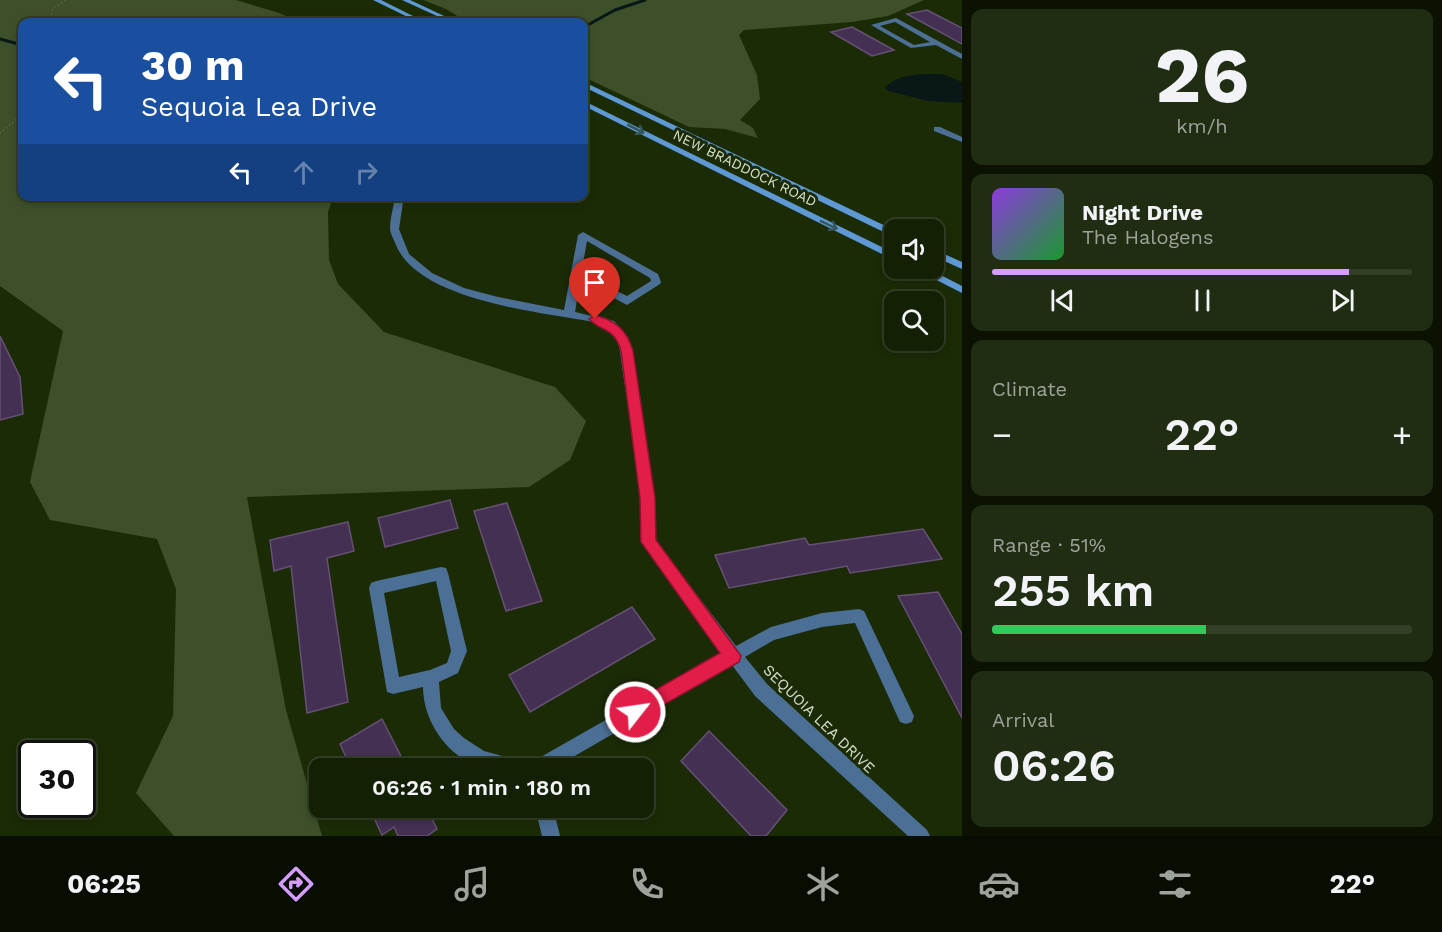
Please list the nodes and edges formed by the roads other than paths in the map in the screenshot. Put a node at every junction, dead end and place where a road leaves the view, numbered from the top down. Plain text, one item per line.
1 (376, 0) edge
2 (405, 0) edge
3 (414, 18) edge
4 (445, 18) edge
5 (937, 43) junction
6 (962, 57) edge
7 (588, 86) edge
8 (588, 105) edge
9 (937, 129) dead end
10 (962, 140) edge
11 (399, 201) edge
12 (884, 229) edge
13 (884, 251) edge
14 (944, 257) edge
15 (962, 266) edge
16 (940, 279) edge
17 (574, 284) junction
18 (962, 290) edge
19 (569, 313) junction
20 (732, 656) junction
21 (431, 678) junction
22 (906, 716) dead end
23 (479, 758) edge
24 (555, 758) edge
25 (547, 818) edge
26 (551, 836) edge
27 (921, 836) edge

1 - 3 main road
2 - 4 main road
5 - 5 street
5 - 6 street
7 - 12 main road, NEW BRADDOCK ROAD
8 -> 13 main road, NEW BRADDOCK ROAD
9 - 10 street
11 - 19 street, SEQUOIA LEA DRIVE
14 - 15 main road
16 - 18 main road
17 - 17 street
17 - 19 street
19 - 20 street, SEQUOIA LEA DRIVE
20 - 22 street
20 - 24 street
20 - 27 street, SEQUOIA LEA DRIVE
21 - 21 street
21 - 23 street
25 - 26 street

